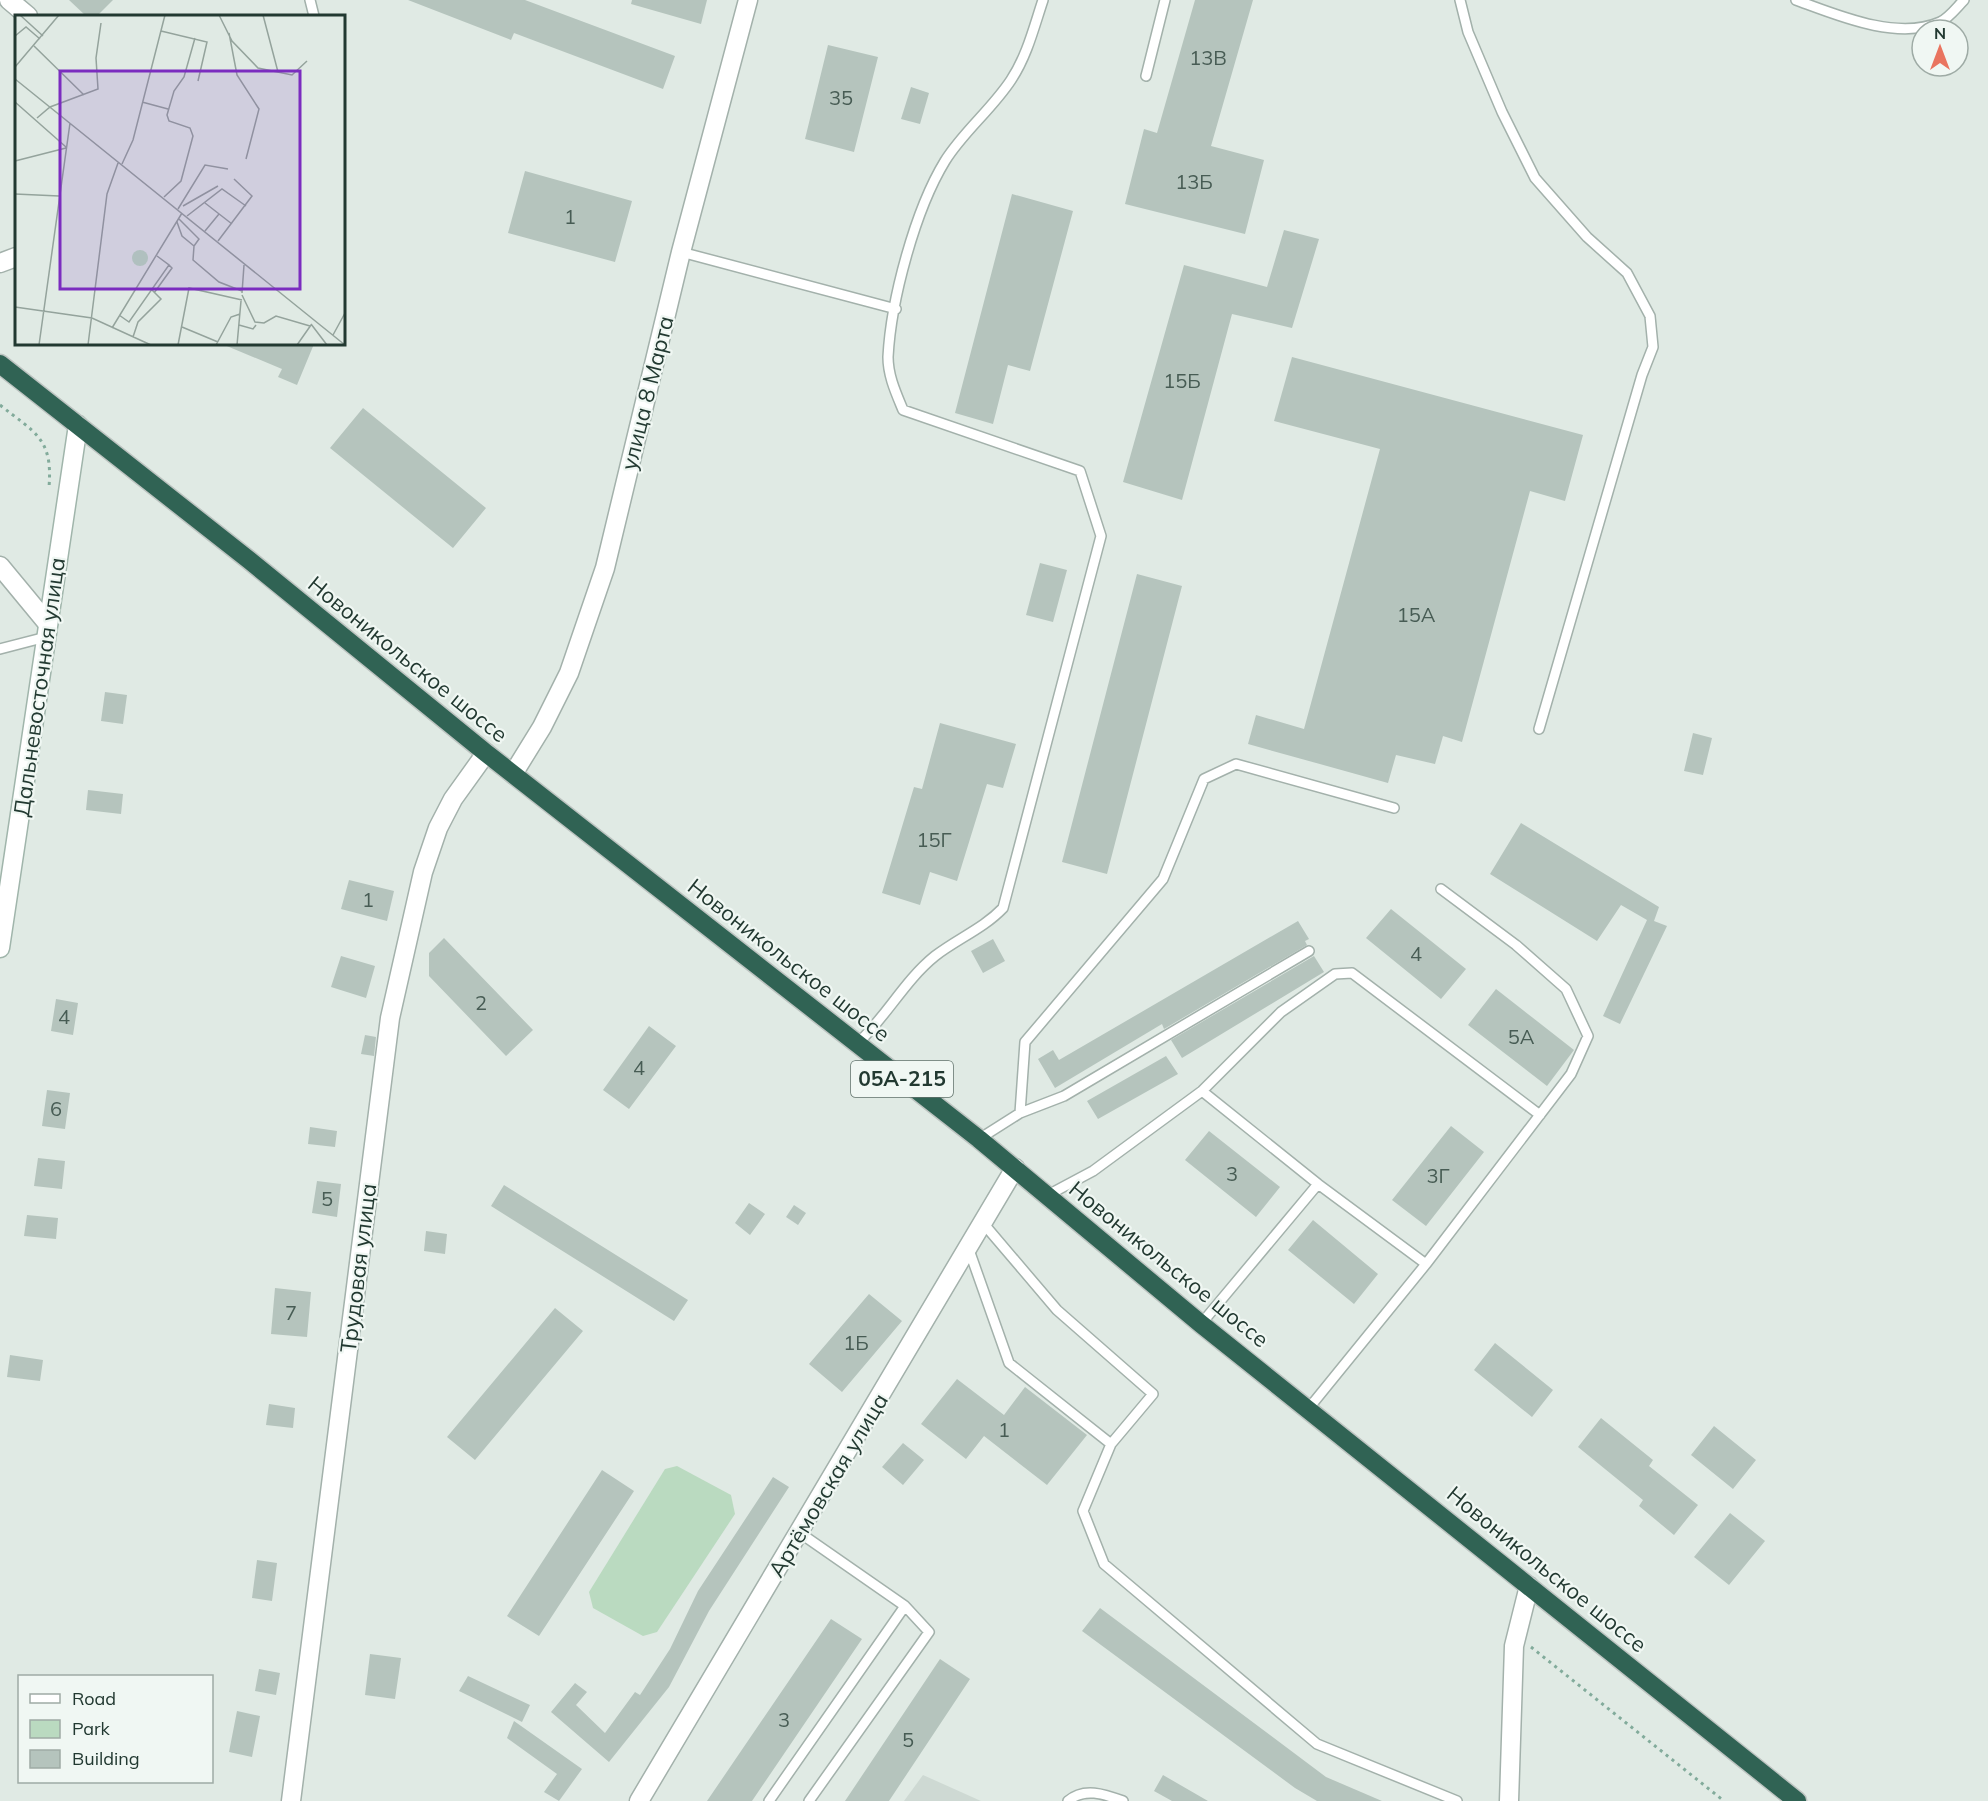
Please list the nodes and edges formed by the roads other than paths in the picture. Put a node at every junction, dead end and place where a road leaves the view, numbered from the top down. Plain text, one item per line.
1 (9, 0) edge
2 (310, 0) edge
3 (748, 0) edge
4 (1043, 0) edge
5 (1165, 0) edge
6 (1460, 0) edge
7 (1964, 0) edge
8 (1801, 1) edge
9 (27, 15) edge
10 (314, 15) edge
11 (1146, 76) dead end
12 (681, 252) junction
13 (15, 258) edge
14 (0, 263) edge
15 (896, 309) junction
16 (0, 364) edge
17 (78, 425) junction
18 (0, 566) edge
19 (47, 630) junction
20 (0, 649) edge
21 (1539, 729) dead end
22 (486, 753) junction
23 (513, 774) junction
24 (1394, 808) dead end
25 (1441, 889) dead end
26 (0, 948) edge
27 (1310, 951) dead end
28 (857, 1044) junction
29 (1202, 1091) junction
30 (1020, 1113) junction
31 (1540, 1114) junction
32 (979, 1139) junction
33 (1015, 1168) junction
34 (1318, 1184) junction
35 (1048, 1196) junction
36 (983, 1223) junction
37 (968, 1247) junction
38 (1426, 1264) junction
39 (1201, 1324) junction
40 (1309, 1408) junction
41 (1111, 1444) junction
42 (800, 1533) junction
43 (1529, 1586) junction
44 (905, 1606) junction
45 (640, 1800) edge
46 (291, 1801) edge
47 (769, 1801) edge
48 (809, 1801) edge
49 (1068, 1801) edge
50 (1122, 1801) edge
51 (1457, 1801) edge
52 (1509, 1801) edge
53 (1797, 1801) edge

1 - 9 street
2 - 10 lane
3 - 12 street, улица 8 Марта
4 - 15 lane
5 - 11 lane
6 - 21 lane
7 - 8 lane
12 - 15 lane
12 - 23 street, улица 8 Марта
13 - 14 street
15 - 28 lane
16 - 17 highway, Новоникольское шоссе / 05А-215
17 - 19 street, Дальневосточная улица
17 - 22 highway, Новоникольское шоссе / 05А-215
18 - 19 street
19 - 20 lane
19 - 26 street, Дальневосточная улица
22 - 23 highway, Новоникольское шоссе / 05А-215
22 - 46 street, Трудовая улица
23 - 28 highway, Новоникольское шоссе / 05А-215
24 - 30 lane
25 - 31 lane
27 - 30 lane
28 - 32 highway, Новоникольское шоссе / 05А-215
29 - 31 lane
29 - 34 lane
29 - 35 lane
30 - 32 lane
31 - 38 lane
32 - 33 highway, Новоникольское шоссе / 05А-215
33 - 35 highway, Новоникольское шоссе / 05А-215
33 - 36 street, Артёмовская улица
34 - 38 lane
34 - 39 lane
35 - 39 highway, Новоникольское шоссе / 05А-215
36 - 37 street, Артёмовская улица
36 - 41 lane
37 - 41 lane
37 - 42 street, Артёмовская улица
38 - 40 lane
39 - 40 highway, Новоникольское шоссе / 05А-215
40 - 43 highway, Новоникольское шоссе / 05А-215
41 - 51 lane
42 - 44 lane
42 - 45 street, Артёмовская улица
43 - 52 street
43 - 53 highway, Новоникольское шоссе / 05А-215
44 - 47 lane
44 - 48 lane
49 - 50 lane

